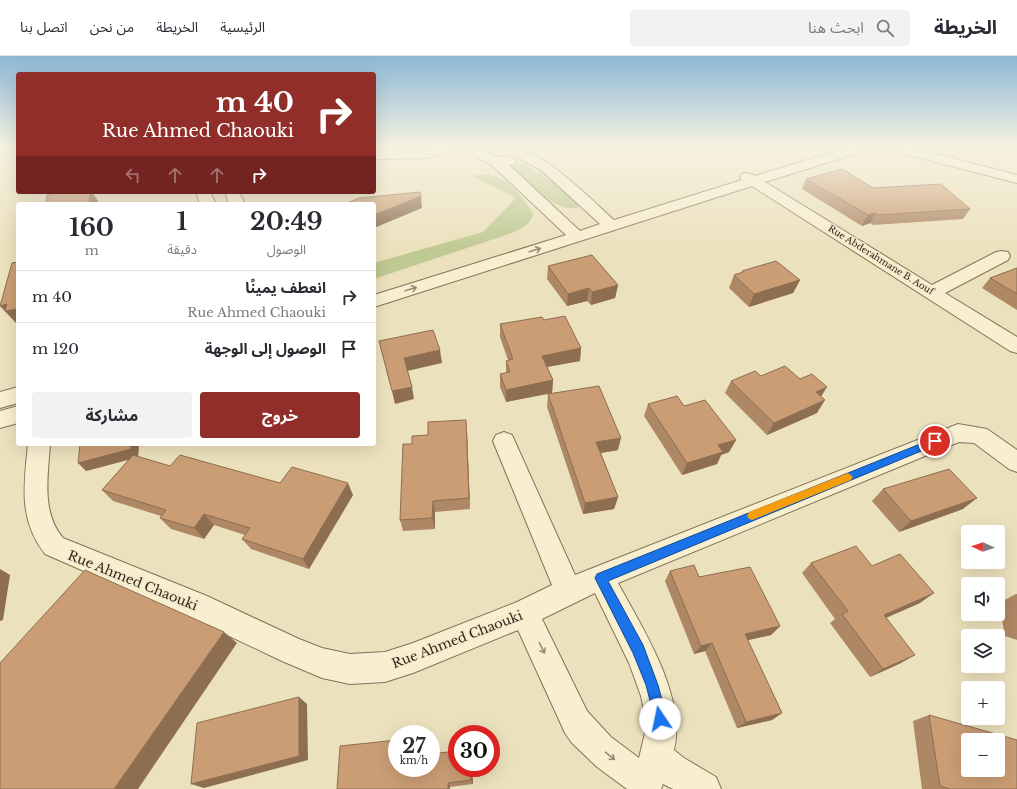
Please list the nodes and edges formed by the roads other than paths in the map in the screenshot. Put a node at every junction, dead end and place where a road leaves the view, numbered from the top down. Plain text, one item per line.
1 (518, 182) edge
2 (563, 182) edge
3 (735, 182) edge
4 (756, 182) edge
5 (606, 222) junction
6 (572, 233) junction
7 (1002, 256) dead end
8 (376, 287) edge
9 (932, 292) junction
10 (376, 299) edge
11 (1017, 346) edge
12 (16, 396) edge
13 (0, 400) edge
14 (16, 415) edge
15 (0, 420) edge
16 (504, 441) dead end
17 (39, 446) edge
18 (1017, 462) edge
19 (600, 578) junction
20 (568, 591) junction
21 (525, 613) junction
22 (651, 776) edge
23 (704, 789) edge

1 - 6 street
2 - 5 street
3 - 5 street
4 - 9 street, Rue Abderahmane B. Aouf
5 - 6 street
6 - 8 street
10 -> 6 street
7 - 9 street
9 - 11 street, Rue Abderahmane B. Aouf
12 - 13 street
14 - 15 street
16 - 20 street
17 - 21 street, Rue Ahmed Chaouki
18 - 19 street, Rue Ahmed Chaouki
19 - 20 street, Rue Ahmed Chaouki
19 - 22 street
20 - 21 street, Rue Ahmed Chaouki
21 -> 22 street
22 - 23 street

